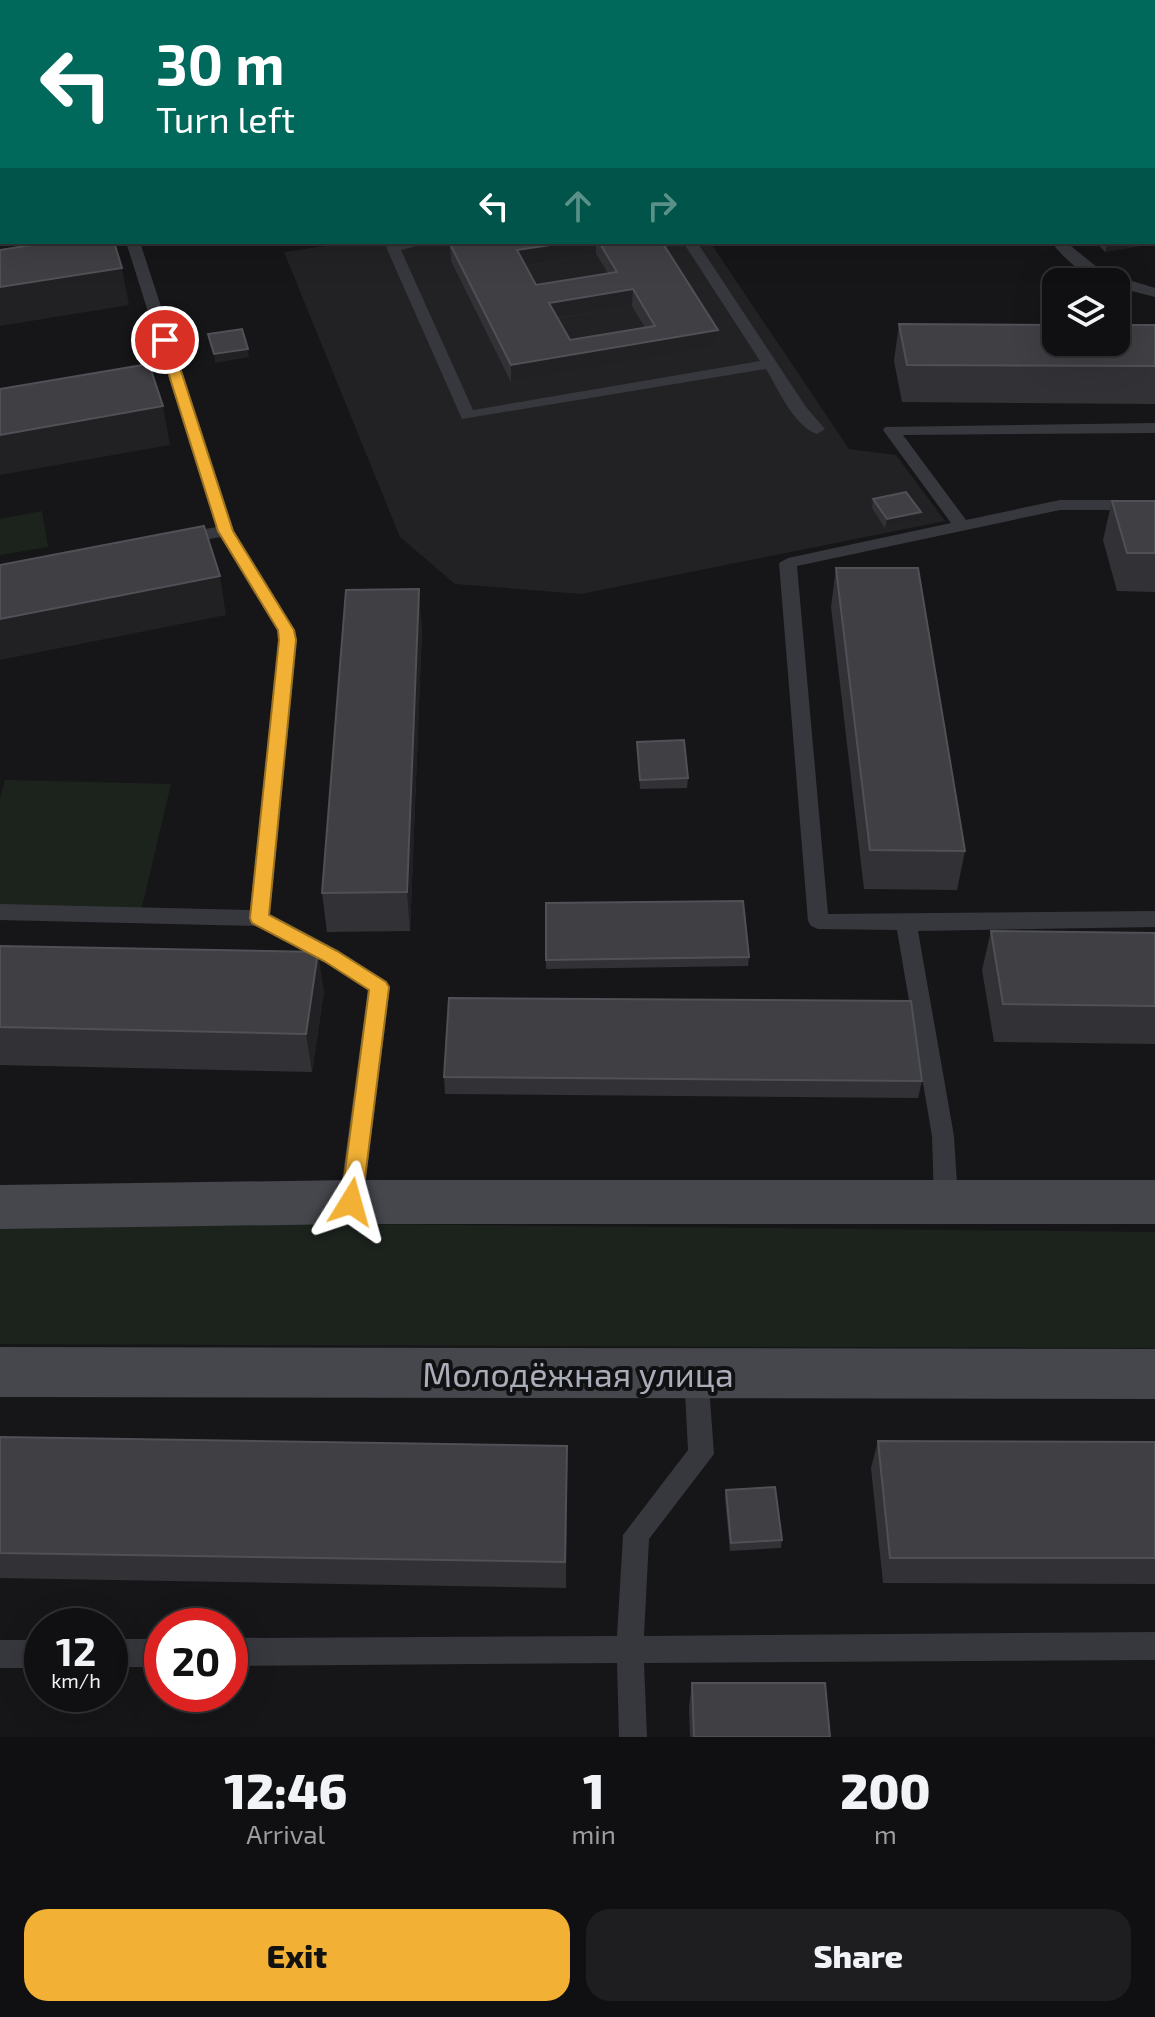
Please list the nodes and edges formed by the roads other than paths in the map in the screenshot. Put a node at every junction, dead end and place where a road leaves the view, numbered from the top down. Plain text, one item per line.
1 (134, 244) edge
2 (391, 244) edge
3 (691, 244) edge
4 (1060, 244) edge
5 (1085, 268) edge
6 (1130, 286) edge
7 (1155, 293) edge
8 (770, 364) junction
9 (1155, 428) edge
10 (817, 429) dead end
11 (1155, 505) edge
12 (962, 526) junction
13 (226, 531) junction
14 (165, 542) edge
15 (0, 912) edge
16 (259, 918) junction
17 (1155, 919) edge
18 (906, 923) junction
19 (946, 1201) junction
20 (351, 1202) junction
21 (1155, 1202) edge
22 (0, 1207) edge
23 (0, 1372) edge
24 (696, 1372) junction
25 (1155, 1374) edge
26 (1155, 1646) edge
27 (630, 1648) junction
28 (248, 1652) edge
29 (0, 1654) edge
30 (24, 1654) edge
31 (633, 1737) edge

1 - 13 lane
2 - 8 lane
3 - 8 lane
4 - 5 lane
6 - 7 lane
8 - 10 lane
9 - 12 lane
11 - 12 lane
12 - 18 lane
13 - 14 lane
13 - 16 lane
15 - 16 lane
16 - 20 lane
17 - 18 lane
18 - 19 lane
19 - 20 street
19 - 21 street
20 - 22 street
23 - 24 street, Молодёжная улица
24 - 25 street, Молодёжная улица
24 - 27 lane
26 - 27 lane
27 - 28 lane
27 - 31 lane
29 - 30 lane

